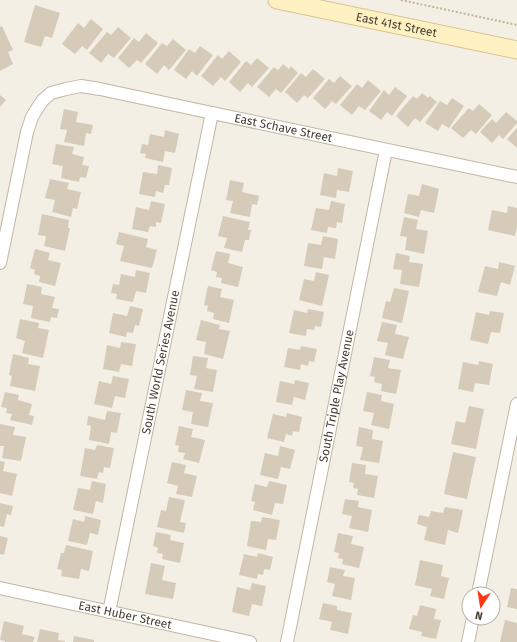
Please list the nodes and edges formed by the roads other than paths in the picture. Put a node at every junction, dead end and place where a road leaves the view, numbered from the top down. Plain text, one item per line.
1 (277, 0) edge
2 (517, 50) edge
3 (212, 113) junction
4 (386, 150) junction
5 (517, 177) edge
6 (0, 263) edge
7 (517, 404) edge
8 (480, 586) edge
9 (0, 588) edge
10 (109, 612) junction
11 (471, 626) edge
12 (250, 642) edge
13 (287, 642) edge
14 (468, 642) edge

1 - 2 main road, East 41st Street
3 - 4 street, East Schave Street
3 - 6 street, East Schave Street
3 - 10 street, South World Series Avenue
4 - 5 street, East Schave Street
4 - 13 street, South Triple Play Avenue
7 - 8 street
9 - 10 street, East Huber Street
10 - 12 street, East Huber Street
11 - 14 street

